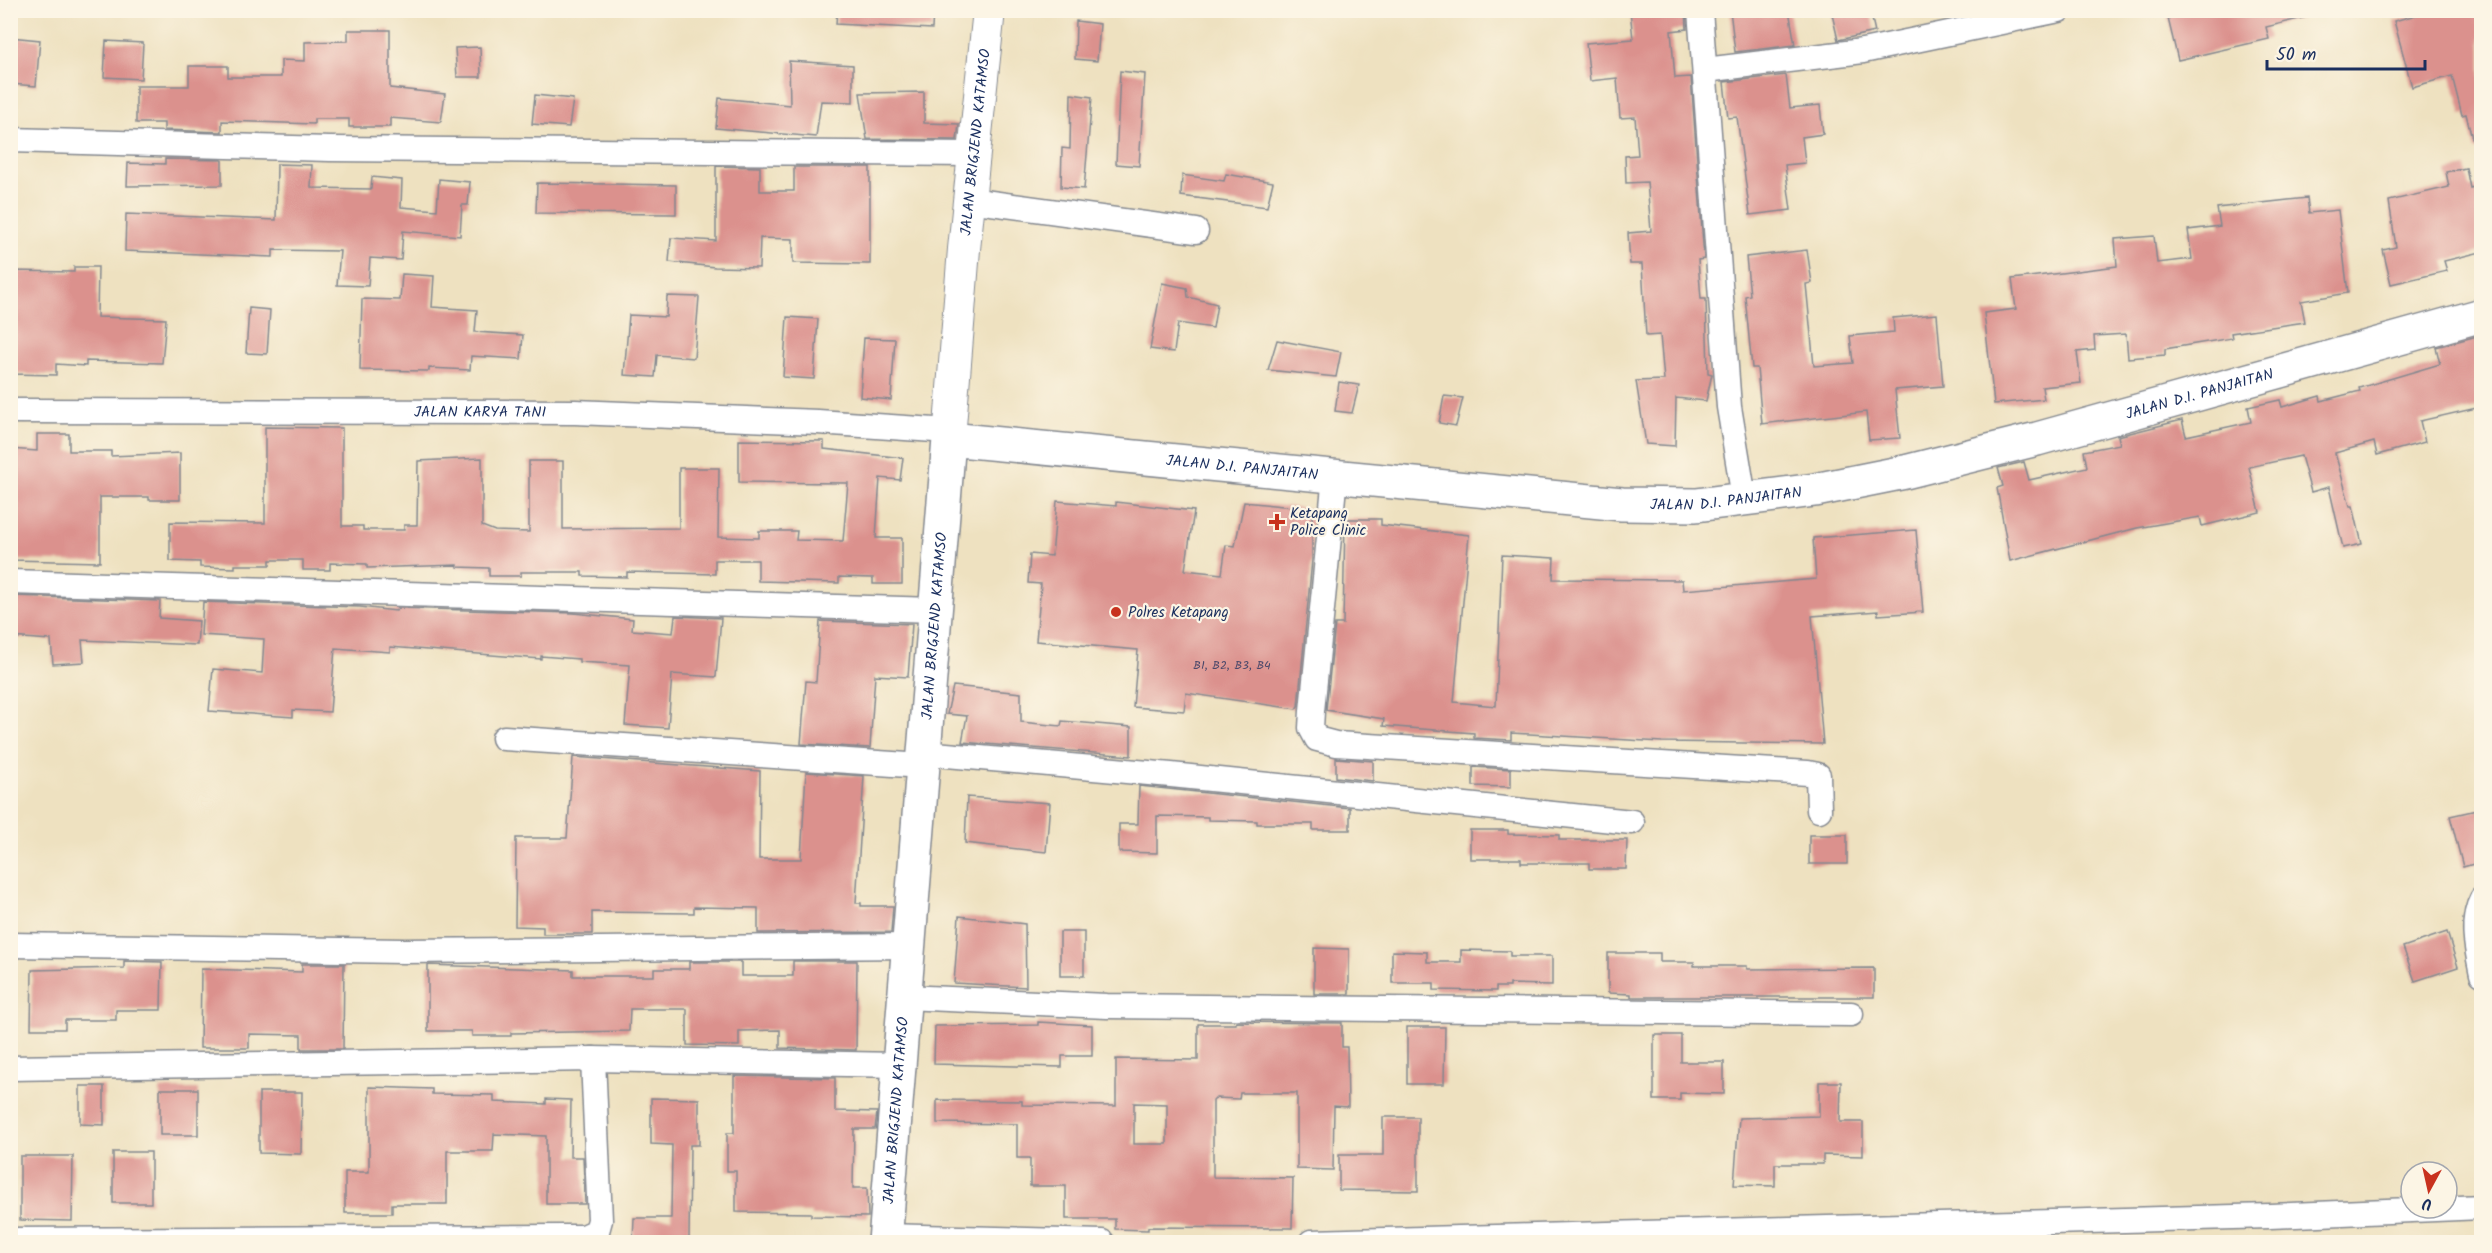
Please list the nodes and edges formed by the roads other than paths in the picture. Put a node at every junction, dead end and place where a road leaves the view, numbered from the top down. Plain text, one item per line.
1 (989, 10) edge
2 (1700, 10) edge
3 (2059, 10) edge
4 (1706, 70) junction
5 (10, 140) edge
6 (974, 154) junction
7 (969, 200) junction
8 (1196, 231) dead end
9 (2481, 315) edge
10 (10, 411) edge
11 (949, 435) junction
12 (1335, 476) junction
13 (1744, 498) junction
14 (10, 582) edge
15 (935, 610) junction
16 (504, 738) dead end
17 (923, 759) junction
18 (1819, 810) dead end
19 (1632, 822) dead end
20 (2481, 898) edge
21 (10, 945) edge
22 (910, 946) junction
23 (2481, 974) edge
24 (904, 997) junction
25 (1851, 1014) dead end
26 (593, 1059) junction
27 (899, 1065) junction
28 (10, 1068) edge
29 (2481, 1207) edge
30 (885, 1239) edge
31 (10, 1240) edge
32 (1102, 1242) edge
33 (1311, 1242) edge

1 - 6 main road, JALAN BRIGJEND KATAMSO
2 - 4 street
3 - 4 street
4 - 13 street
5 - 6 street
6 - 7 main road, JALAN BRIGJEND KATAMSO
7 - 8 street
7 - 11 main road, JALAN BRIGJEND KATAMSO
9 - 13 highway, JALAN D.I. PANJAITAN
10 - 11 street, JALAN KARYA TANI
11 - 12 highway, JALAN D.I. PANJAITAN
11 - 15 highway, JALAN BRIGJEND KATAMSO
12 - 13 highway, JALAN D.I. PANJAITAN
12 - 18 street
14 - 15 street
15 - 17 highway, JALAN BRIGJEND KATAMSO
16 - 17 street
17 - 19 street
17 - 22 highway, JALAN BRIGJEND KATAMSO
20 - 23 street
21 - 22 street
22 - 24 highway, JALAN BRIGJEND KATAMSO
24 - 25 street
24 - 27 highway, JALAN BRIGJEND KATAMSO
26 - 27 street
26 - 28 street
26 - 31 street
27 - 30 highway, JALAN BRIGJEND KATAMSO
29 - 33 street
30 - 32 street

